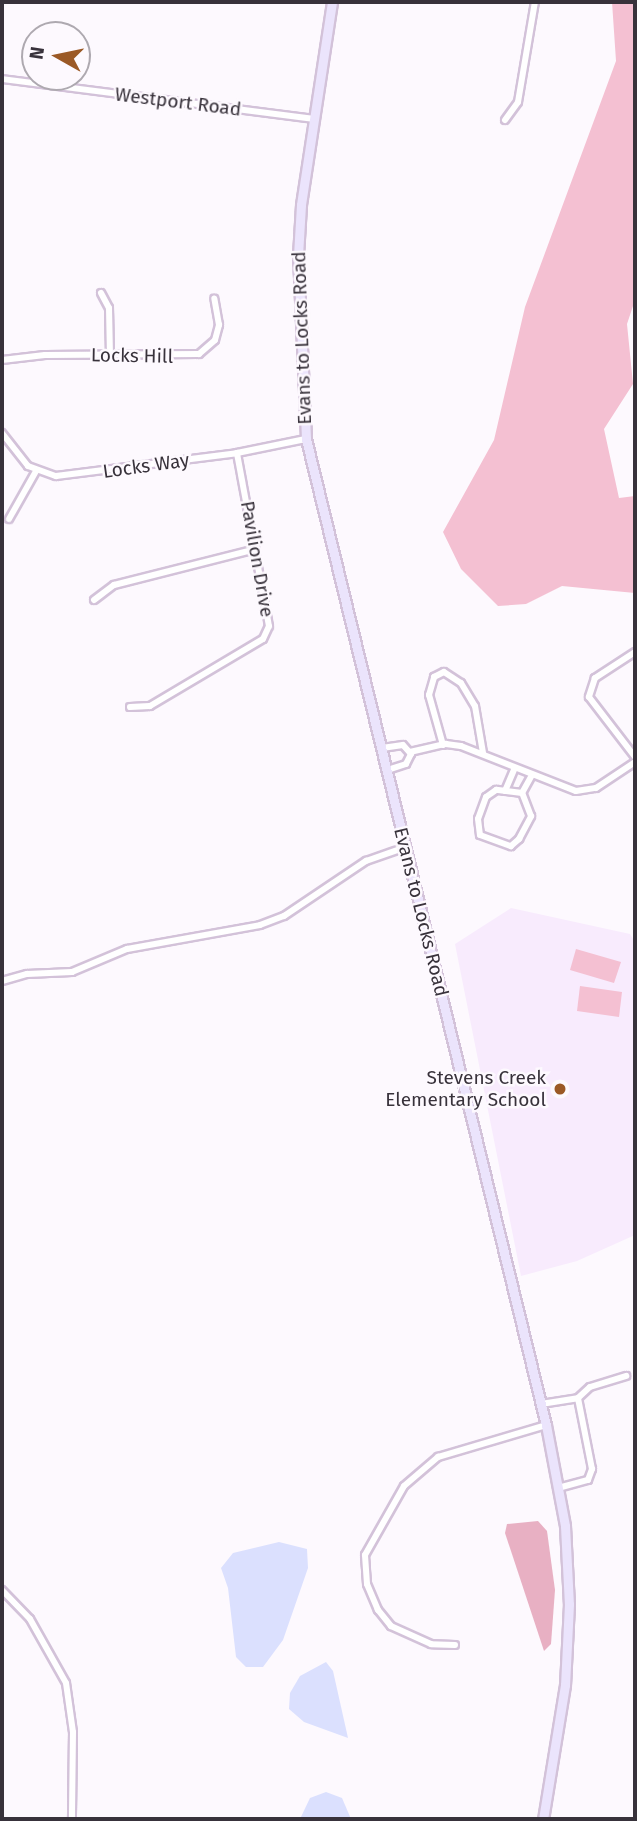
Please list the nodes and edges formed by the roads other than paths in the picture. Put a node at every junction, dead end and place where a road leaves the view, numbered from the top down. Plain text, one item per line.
1 (332, 2) edge
2 (535, 2) edge
3 (2, 79) edge
4 (313, 119) junction
5 (505, 120) dead end
6 (101, 293) dead end
7 (215, 298) dead end
8 (110, 356) junction
9 (2, 360) edge
10 (2, 433) edge
11 (306, 439) junction
12 (237, 453) junction
13 (36, 471) junction
14 (9, 519) dead end
15 (256, 549) junction
16 (94, 600) dead end
17 (635, 652) edge
18 (130, 708) dead end
19 (443, 745) junction
20 (382, 748) junction
21 (410, 752) junction
22 (484, 753) junction
23 (635, 759) edge
24 (514, 768) junction
25 (387, 771) junction
26 (532, 775) junction
27 (505, 791) junction
28 (522, 793) junction
29 (405, 847) junction
30 (2, 981) edge
31 (626, 1376) dead end
32 (578, 1398) junction
33 (541, 1404) junction
34 (546, 1425) junction
35 (558, 1488) junction
36 (2, 1590) edge
37 (455, 1645) dead end
38 (72, 1819) edge
39 (543, 1819) edge

1 - 4 street, Evans to Locks Road
2 - 5 street
3 - 4 street, Westport Road
4 - 11 street, Evans to Locks Road
6 - 8 street
7 - 8 street, Locks Hill
8 - 9 street, Locks Hill
10 - 13 street
11 - 12 street, Locks Way
11 - 20 street, Evans to Locks Road
12 - 13 street, Locks Way
12 - 15 street, Pavilion Drive
13 - 14 street
15 - 16 street
15 - 18 street, Pavilion Drive
17 - 23 street
19 - 21 street
19 - 22 street
19 - 22 street
20 - 21 street
20 - 25 street, Evans to Locks Road
21 - 25 street
22 - 24 street
23 - 26 street
24 - 26 street
24 - 27 street
25 - 29 street, Evans to Locks Road
26 - 28 street
27 - 28 street
27 - 28 street
29 - 30 street
29 - 33 street, Evans to Locks Road
31 - 32 street
32 - 33 street
32 - 35 street
33 - 34 street, Evans to Locks Road
34 - 35 street, Evans to Locks Road
34 - 37 street
35 - 39 street, Evans to Locks Road
36 - 38 street

